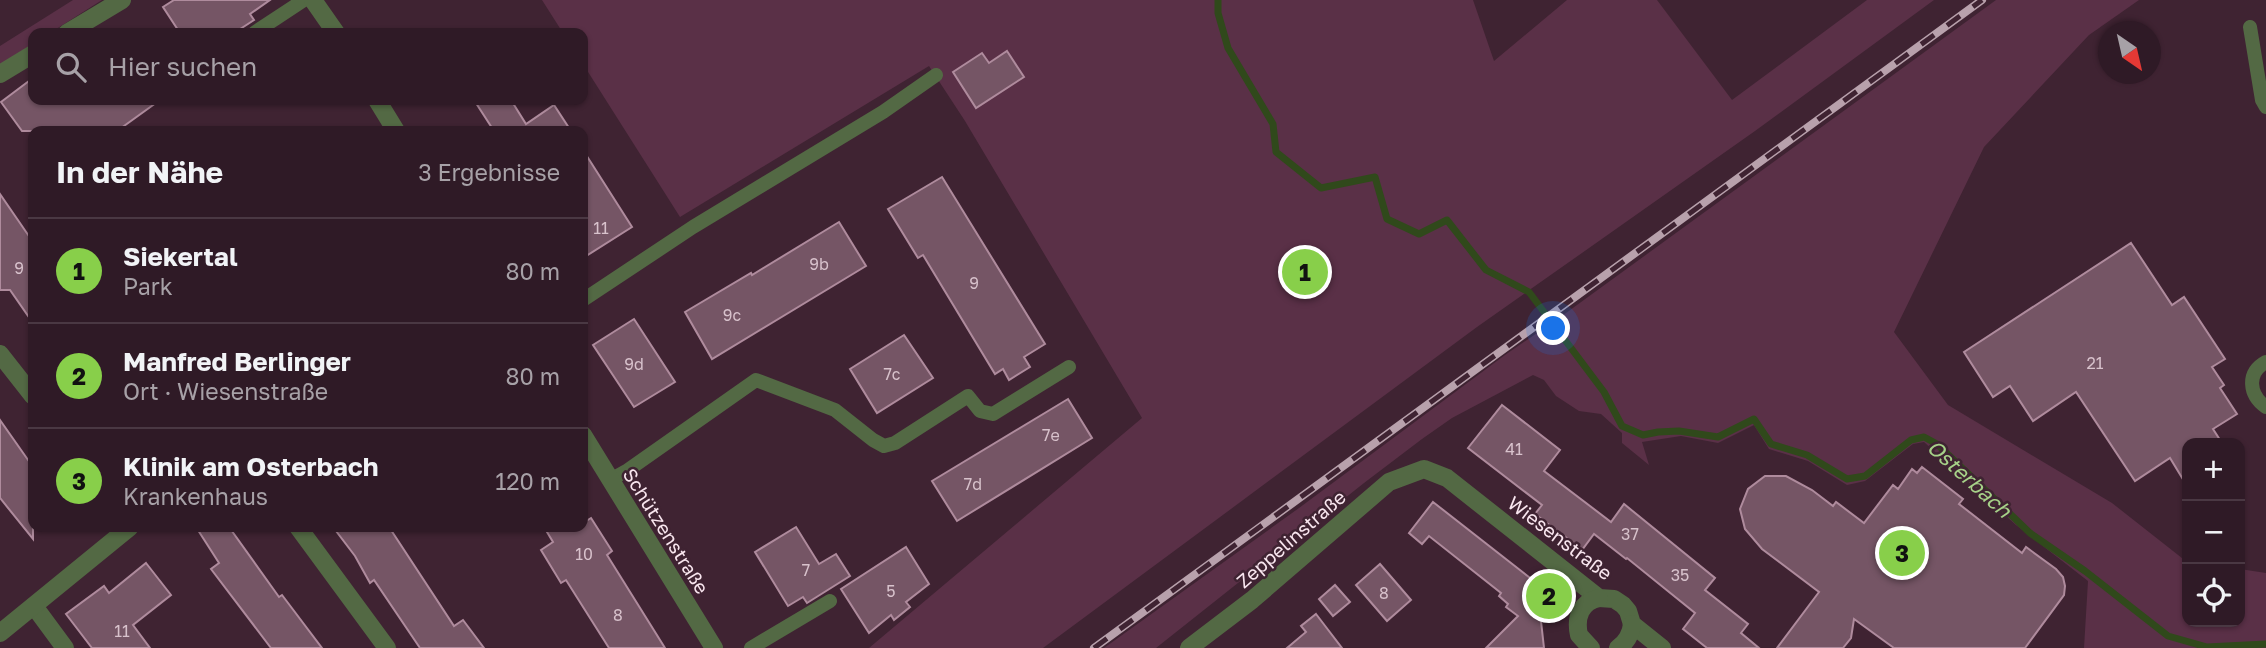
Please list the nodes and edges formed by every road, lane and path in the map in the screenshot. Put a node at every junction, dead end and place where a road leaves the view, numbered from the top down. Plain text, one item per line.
1 (122, 0) edge
2 (304, 0) edge
3 (313, 0) edge
4 (2250, 27) dead end
5 (75, 28) edge
6 (262, 28) edge
7 (333, 28) edge
8 (28, 57) edge
9 (0, 74) edge
10 (936, 75) dead end
11 (380, 105) edge
12 (2266, 107) edge
13 (393, 126) edge
14 (588, 297) edge
15 (0, 354) edge
16 (2266, 362) edge
17 (1069, 367) dead end
18 (28, 390) edge
19 (2266, 407) edge
20 (588, 443) edge
21 (1424, 470) joint
22 (610, 480) junction
23 (124, 532) edge
24 (302, 532) edge
25 (1600, 598) junction
26 (830, 601) dead end
27 (34, 606) junction
28 (1632, 624) junction
29 (0, 633) edge
30 (1586, 647) edge
31 (65, 648) edge
32 (387, 648) edge
33 (714, 648) edge
34 (751, 648) edge
35 (1189, 648) edge
36 (1618, 648) edge
37 (1662, 648) edge

1 - 5 street
2 - 6 lane
3 - 7 street
4 - 12 lane
8 - 9 street
10 - 14 lane
11 - 13 street
15 - 18 street
16 - 19 lane
17 - 22 lane
20 - 22 street, Schützenstraße
21 - 25 street, Wiesenstraße
21 - 35 street, Zeppelinstraße
22 - 33 street, Schützenstraße
23 - 27 street
24 - 32 street
25 - 28 street, Wiesenstraße
25 - 30 street
26 - 34 lane
27 - 29 street
27 - 31 street
28 - 36 street
28 - 37 street, Wiesenstraße

